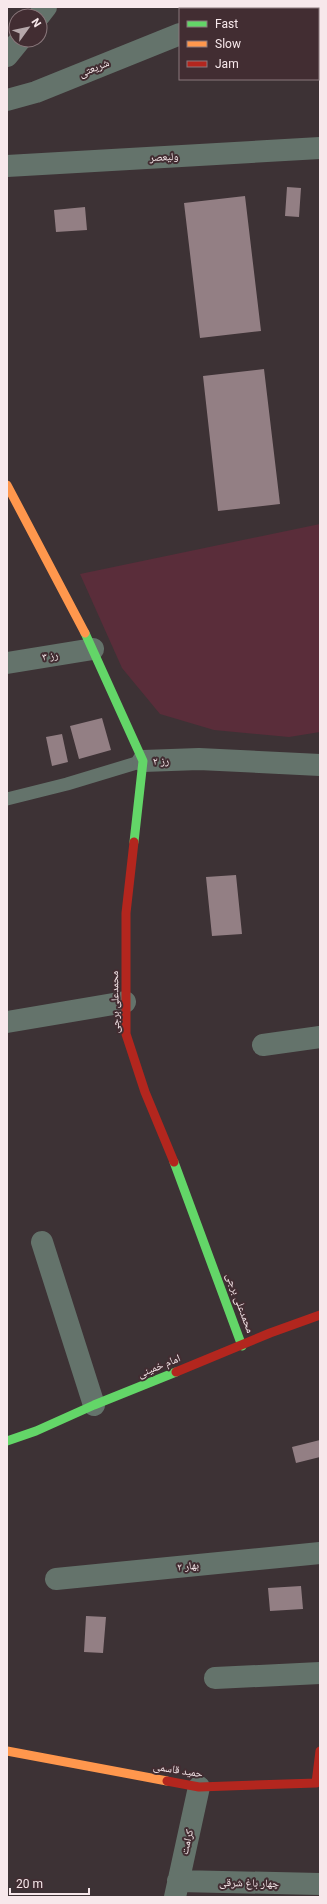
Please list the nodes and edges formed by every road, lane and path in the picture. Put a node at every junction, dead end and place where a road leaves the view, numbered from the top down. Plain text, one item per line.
1 (179, 34) edge
2 (7, 100) edge
3 (320, 148) edge
4 (7, 166) edge
5 (7, 485) edge
6 (93, 648) junction
7 (7, 663) edge
8 (142, 761) junction
9 (320, 765) edge
10 (7, 799) edge
11 (125, 1002) junction
12 (7, 1022) edge
13 (320, 1037) edge
14 (263, 1045) dead end
15 (42, 1242) dead end
16 (320, 1315) edge
17 (242, 1346) junction
18 (94, 1405) junction
19 (7, 1441) edge
20 (320, 1553) edge
21 (56, 1580) dead end
22 (320, 1673) edge
23 (215, 1678) dead end
24 (7, 1751) edge
25 (320, 1751) edge
26 (199, 1787) junction
27 (320, 1884) edge
28 (176, 1889) edge

1 - 2 street, شریعتی
3 - 4 street, ولیعصر
5 - 6 street, محمدعلی برجی
6 - 7 street, رز ۳
6 - 8 street, محمدعلی برجی
8 - 9 street, رز ۲
8 - 10 lane, رز ۲
8 - 11 street, محمدعلی برجی
11 - 12 street
11 - 17 street, محمدعلی برجی
13 - 14 street
15 - 18 street
16 - 17 street, امام خمینی
17 - 18 street, امام خمینی
18 - 19 street, امام خمینی
20 - 21 street, بهار ۲
22 - 23 street
24 - 26 street, حمید قاسمی
25 - 26 street, حمید قاسمی
26 - 28 street, کرامت
27 - 28 street, چهار باغ شرقی

